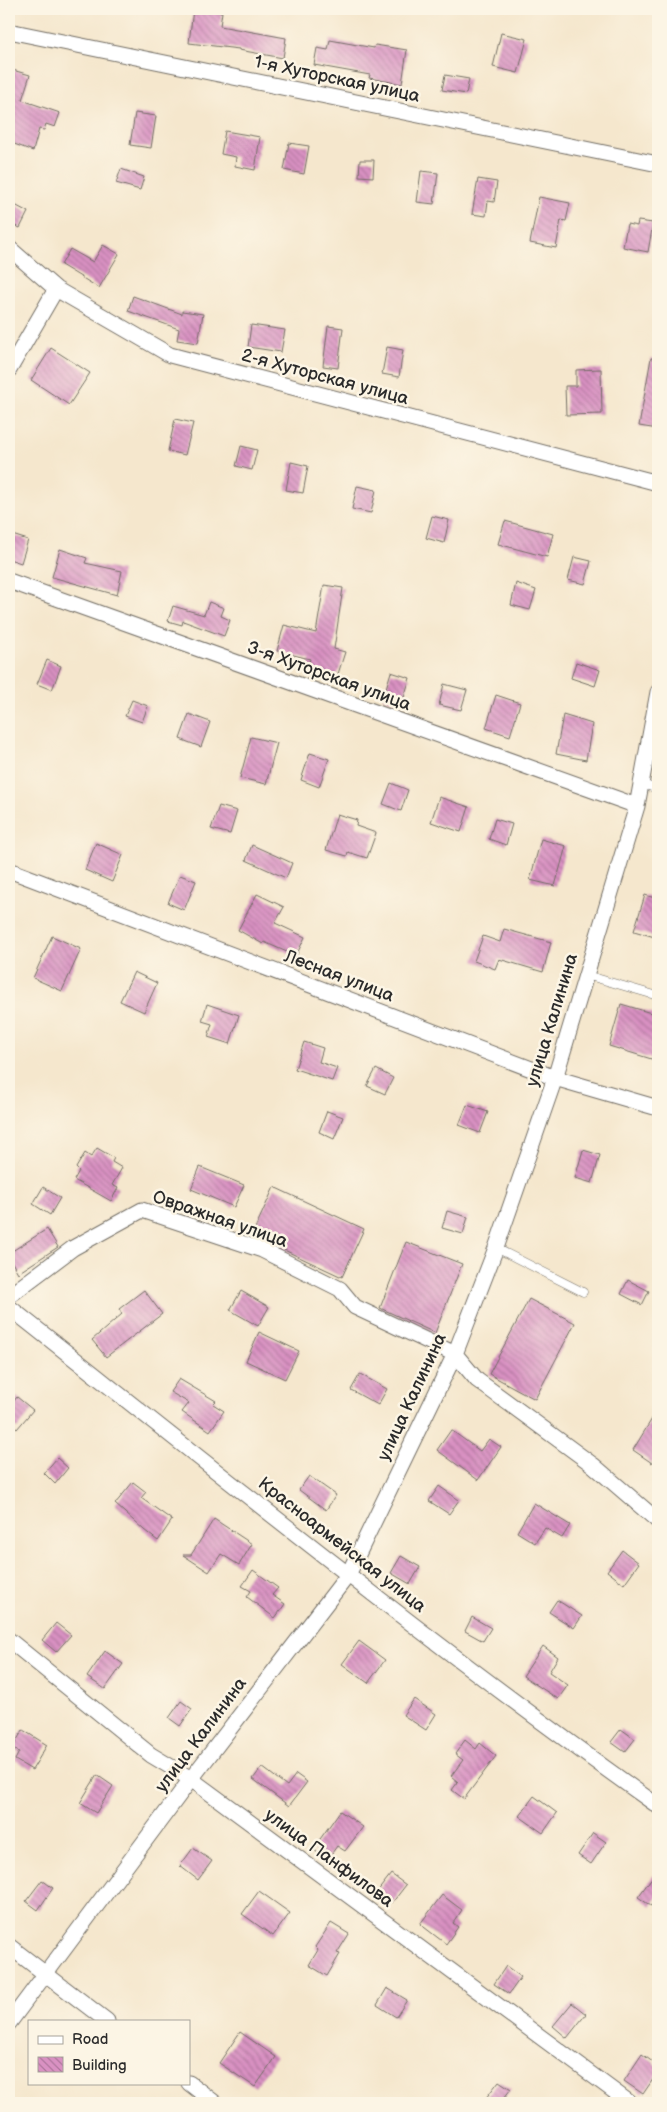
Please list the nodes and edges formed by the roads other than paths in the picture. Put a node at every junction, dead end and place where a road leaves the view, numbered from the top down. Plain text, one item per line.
1 (9, 31) edge
2 (658, 164) edge
3 (9, 248) edge
4 (56, 289) junction
5 (9, 370) edge
6 (658, 483) edge
7 (9, 581) edge
8 (658, 692) edge
9 (642, 784) junction
10 (658, 789) edge
11 (637, 806) junction
12 (9, 870) edge
13 (586, 975) junction
14 (658, 996) edge
15 (555, 1078) junction
16 (658, 1108) edge
17 (496, 1248) junction
18 (582, 1292) dead end
19 (9, 1296) edge
20 (9, 1307) edge
21 (455, 1354) junction
22 (658, 1521) edge
23 (348, 1575) junction
24 (9, 1640) edge
25 (191, 1779) junction
26 (658, 1806) edge
27 (9, 1946) edge
28 (47, 1975) junction
29 (106, 2020) edge
30 (9, 2023) edge
31 (190, 2084) edge
32 (215, 2103) edge
33 (630, 2103) edge

1 - 2 street, 1-я Хуторская улица
3 - 4 street, 2-я Хуторская улица
4 - 5 street
4 - 6 street, 2-я Хуторская улица
7 - 11 street, 3-я Хуторская улица
8 - 9 street, улица Калинина
9 - 10 lane
9 - 11 street, улица Калинина
11 - 13 street, улица Калинина
12 - 15 street, Лесная улица
13 - 14 lane
13 - 15 street, улица Калинина
15 - 16 street, Лесная улица
15 - 17 street, улица Калинина
17 - 18 lane
17 - 21 street, улица Калинина
19 - 21 street, Овражная улица
20 - 23 street, Красноармейская улица
21 - 22 street, Овражная улица
21 - 23 street, улица Калинина
23 - 25 street, улица Калинина
23 - 26 street, Красноармейская улица
24 - 25 street, улица Панфилова
25 - 28 street, улица Калинина
25 - 33 street, улица Панфилова
27 - 28 street
28 - 29 street
28 - 30 street, улица Калинина
31 - 32 street

